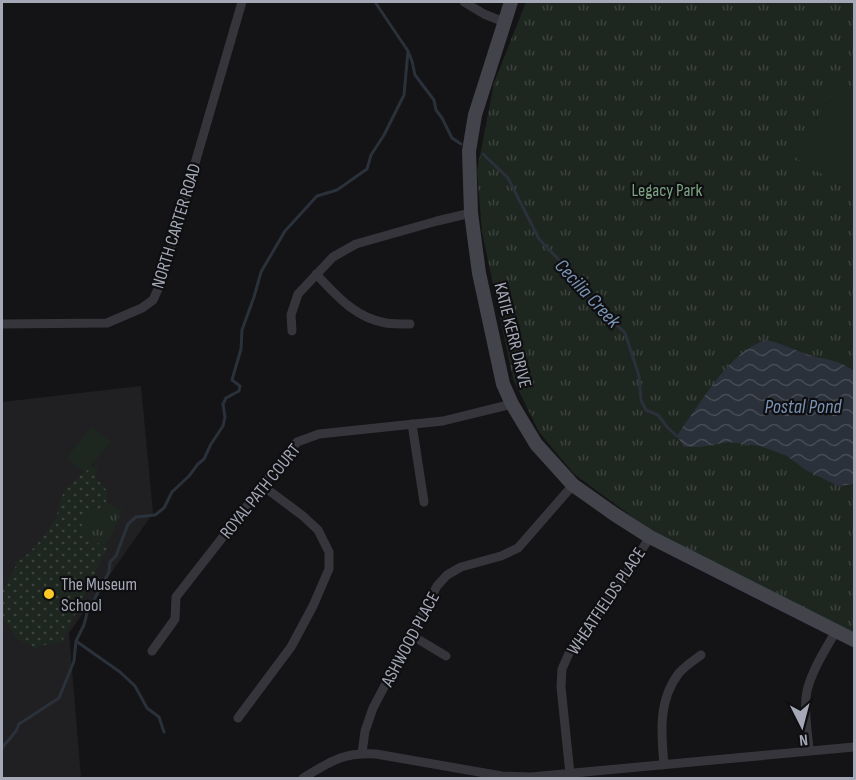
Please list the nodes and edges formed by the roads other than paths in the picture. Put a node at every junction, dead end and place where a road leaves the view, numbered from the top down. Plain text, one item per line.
1 (242, 2) edge
2 (464, 2) edge
3 (512, 2) edge
4 (504, 22) junction
5 (471, 213) junction
6 (316, 274) junction
7 (2, 324) edge
8 (410, 324) dead end
9 (292, 332) dead end
10 (512, 404) junction
11 (412, 424) junction
12 (573, 485) junction
13 (263, 486) junction
14 (424, 502) dead end
15 (650, 537) junction
16 (836, 632) junction
17 (411, 635) junction
18 (855, 640) edge
19 (152, 651) dead end
20 (701, 655) dead end
21 (446, 656) dead end
22 (238, 718) dead end
23 (855, 747) edge
24 (809, 752) junction
25 (362, 753) junction
26 (664, 765) junction
27 (570, 774) junction
28 (303, 778) edge

1 - 7 street, NORTH CARTER ROAD
2 - 4 street
3 - 4 street, KATIE KERR DRIVE
4 - 5 street, KATIE KERR DRIVE
5 - 6 street
5 - 10 street, KATIE KERR DRIVE
6 - 8 street
6 - 9 street
10 - 11 street, ROYAL PATH COURT
10 - 12 street, KATIE KERR DRIVE
11 - 13 street, ROYAL PATH COURT
11 - 14 street
12 - 15 street, KATIE KERR DRIVE
12 - 17 street, ASHWOOD PLACE
13 - 19 street, ROYAL PATH COURT
13 - 22 street
15 - 16 street, KATIE KERR DRIVE
15 - 27 street, WHEATFIELDS PLACE
16 - 18 street, KATIE KERR DRIVE
16 - 24 street
17 - 21 street
17 - 25 street, ASHWOOD PLACE
20 - 26 street
23 - 24 street
24 - 26 street
25 - 27 street
25 - 28 street
26 - 27 street

